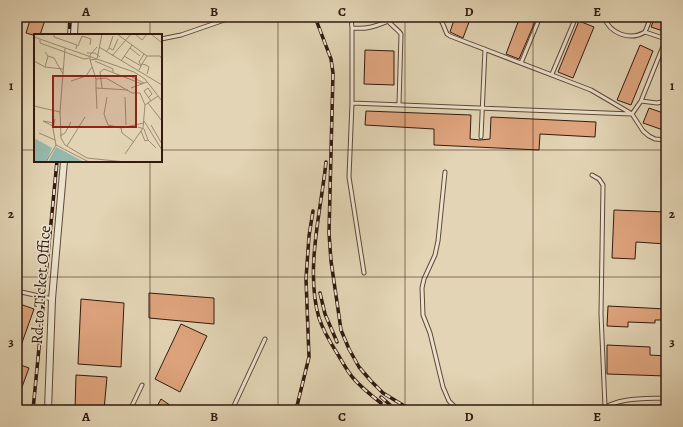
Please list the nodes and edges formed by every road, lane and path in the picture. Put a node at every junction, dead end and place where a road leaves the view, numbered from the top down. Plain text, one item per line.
1 (75, 17) edge
2 (234, 17) edge
3 (351, 17) edge
4 (400, 17) edge
5 (436, 17) edge
6 (445, 17) edge
7 (540, 17) edge
8 (576, 17) edge
9 (604, 17) edge
10 (651, 17) edge
11 (387, 19) edge
12 (442, 22) junction
13 (352, 28) junction
14 (645, 32) junction
15 (74, 34) edge
16 (162, 39) edge
17 (666, 39) edge
18 (485, 49) junction
19 (521, 63) junction
20 (552, 74) junction
21 (641, 101) junction
22 (666, 101) edge
23 (352, 102) junction
24 (399, 104) junction
25 (483, 107) junction
26 (632, 114) junction
27 (481, 137) dead end
28 (666, 140) edge
29 (64, 162) edge
30 (445, 172) dead end
31 (592, 175) dead end
32 (364, 273) dead end
33 (17, 291) edge
34 (52, 299) junction
35 (265, 339) dead end
36 (142, 385) dead end
37 (666, 398) edge
38 (605, 407) junction
39 (48, 410) edge
40 (130, 410) edge
41 (232, 410) edge
42 (460, 410) edge
43 (601, 410) edge

1 - 15 street
2 - 16 lane
3 - 13 lane
4 - 11 lane
5 - 12 lane
6 - 12 lane
7 - 19 lane
8 - 20 lane
9 - 14 lane
10 - 14 lane
11 - 13 lane
11 - 24 lane
12 - 18 lane
13 - 23 lane
14 - 17 lane
17 - 21 lane
18 - 19 lane
18 - 25 lane
19 - 20 lane
20 - 26 lane
21 - 22 lane
21 - 26 lane
23 - 24 lane
23 - 32 lane
24 - 25 lane
25 - 26 lane
25 - 27 lane
26 - 28 lane
29 - 34 street, Rd to Ticket Office
30 - 42 lane
31 - 38 lane
33 - 34 lane
34 - 39 street, Rd to Ticket Office
35 - 41 lane
36 - 40 lane
37 - 38 lane
38 - 43 lane

